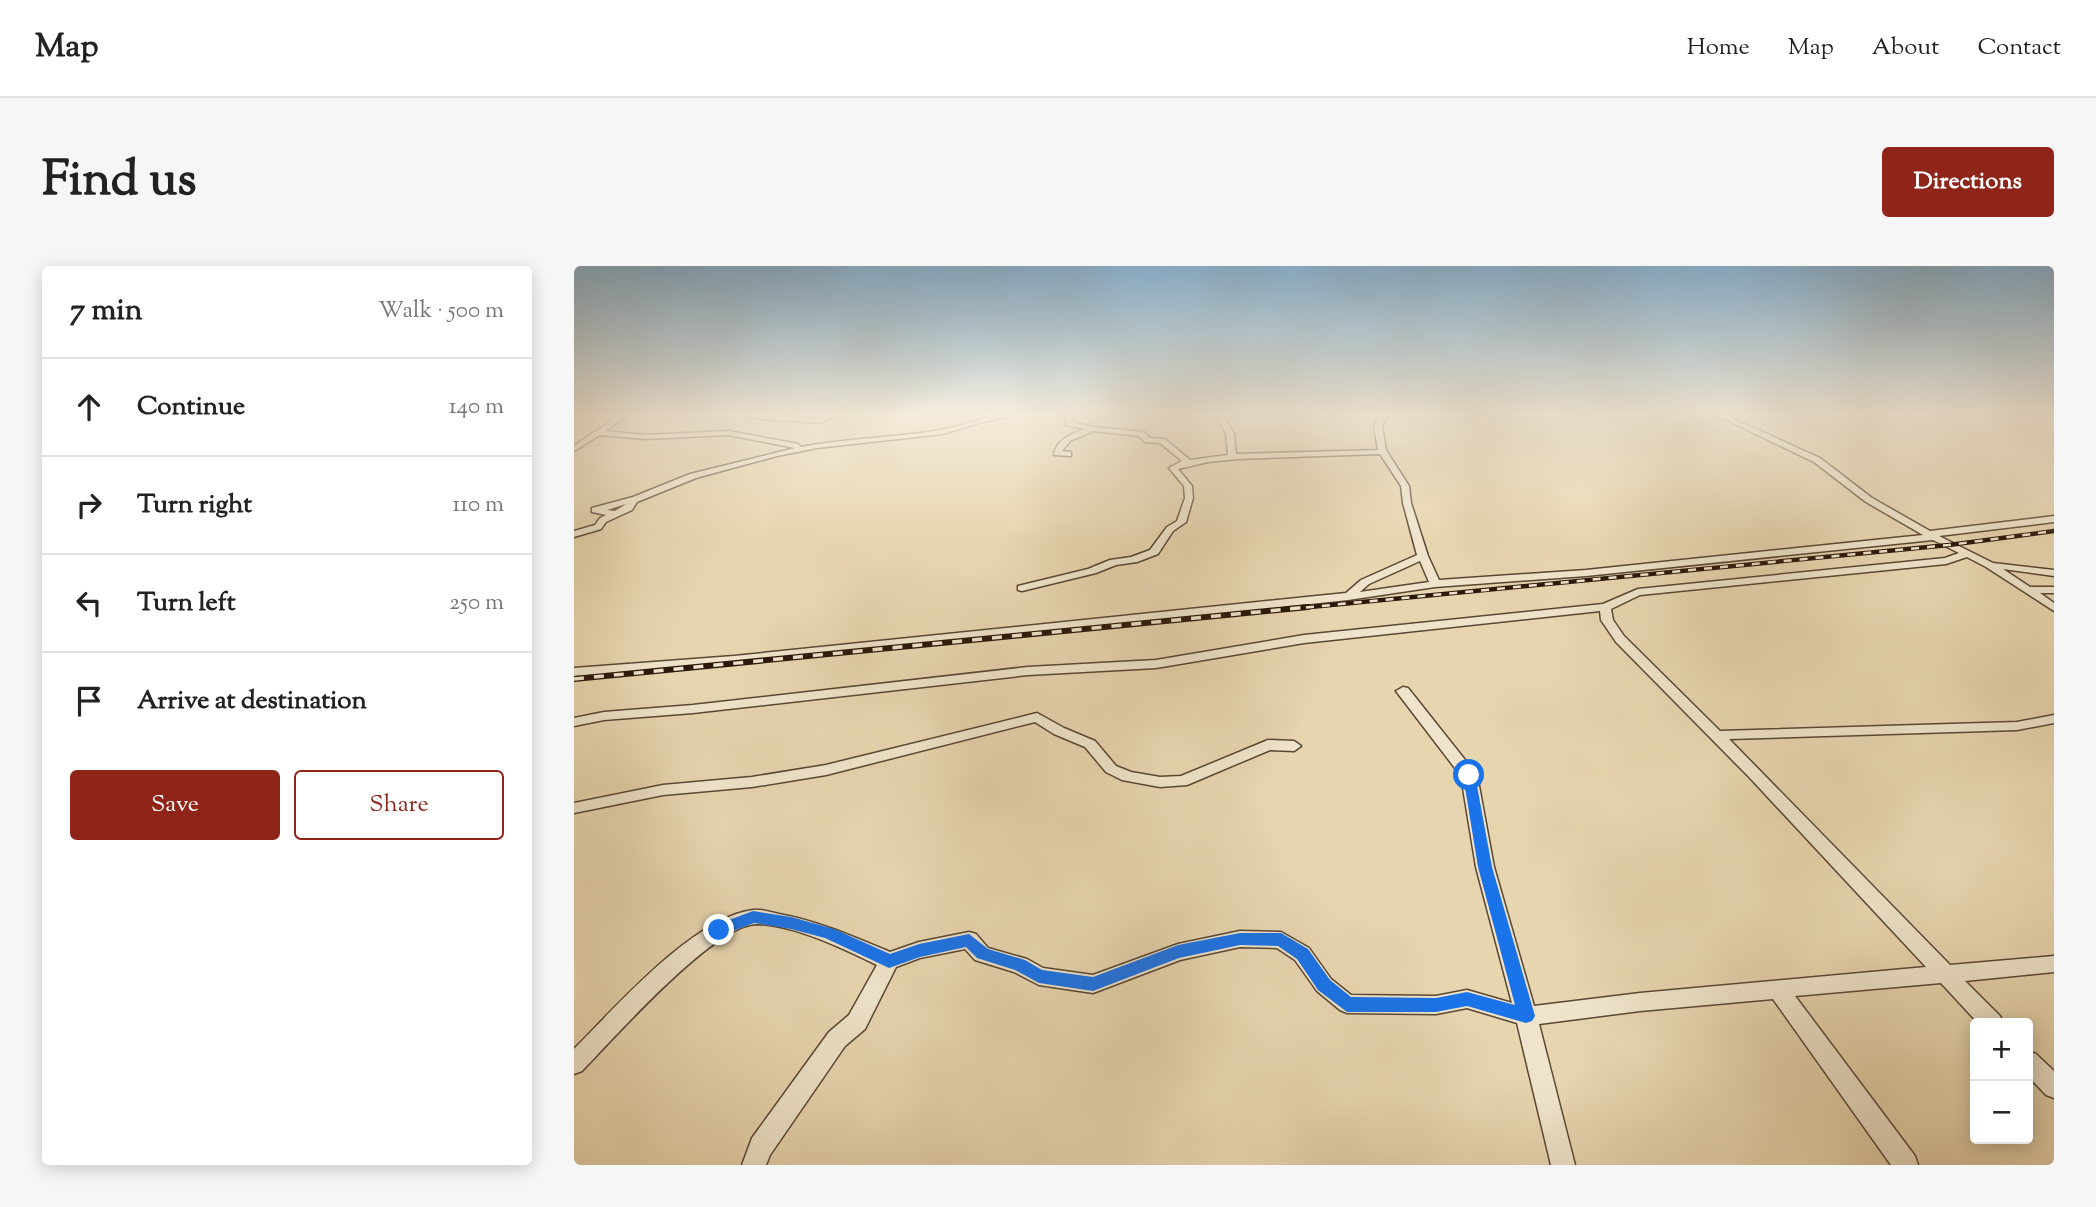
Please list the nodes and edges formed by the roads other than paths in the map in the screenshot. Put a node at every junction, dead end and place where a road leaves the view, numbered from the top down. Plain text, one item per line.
1 (774, 456) edge
2 (1181, 456) edge
3 (1284, 456) edge
4 (1386, 456) edge
5 (1808, 456) edge
6 (1232, 458) joint
7 (1187, 461) junction
8 (636, 499) junction
9 (617, 514) junction
10 (2054, 519) edge
11 (574, 534) edge
12 (1930, 535) junction
13 (1966, 554) junction
14 (1423, 556) junction
15 (1990, 565) junction
16 (2054, 573) edge
17 (1435, 584) junction
18 (1022, 588) dead end
19 (2027, 590) junction
20 (2054, 590) edge
21 (1351, 596) junction
22 (1605, 607) junction
23 (2054, 608) edge
24 (574, 672) edge
25 (1403, 691) dead end
26 (2054, 719) edge
27 (574, 722) edge
28 (1717, 735) junction
29 (1294, 746) dead end
30 (574, 808) edge
31 (889, 961) junction
32 (2054, 964) edge
33 (1945, 974) junction
34 (1778, 989) junction
35 (1526, 1016) junction
36 (1987, 1018) edge
37 (574, 1064) edge
38 (2033, 1065) edge
39 (2054, 1087) edge
40 (754, 1165) edge
41 (1563, 1165) edge
42 (1906, 1165) edge

1 - 8 street
2 - 7 street
3 - 6 street
4 - 14 street
5 - 12 street
6 - 7 street
7 - 18 street
8 - 9 street
8 - 9 street
9 - 11 street
10 - 12 street
12 - 13 street
12 - 17 street
13 - 15 street
13 - 22 street
14 - 17 street
14 - 21 street
15 - 16 street
15 - 19 street
17 - 21 street
19 - 20 street
19 - 23 street
21 - 24 street
22 - 27 street
22 - 28 street
25 - 35 street
26 - 28 street
28 - 33 street
29 - 30 street
31 - 35 street
31 - 37 street
31 - 40 street
32 - 33 street
33 - 34 street
33 - 36 street
34 - 35 street
34 - 42 street
35 - 41 street
38 - 39 street

